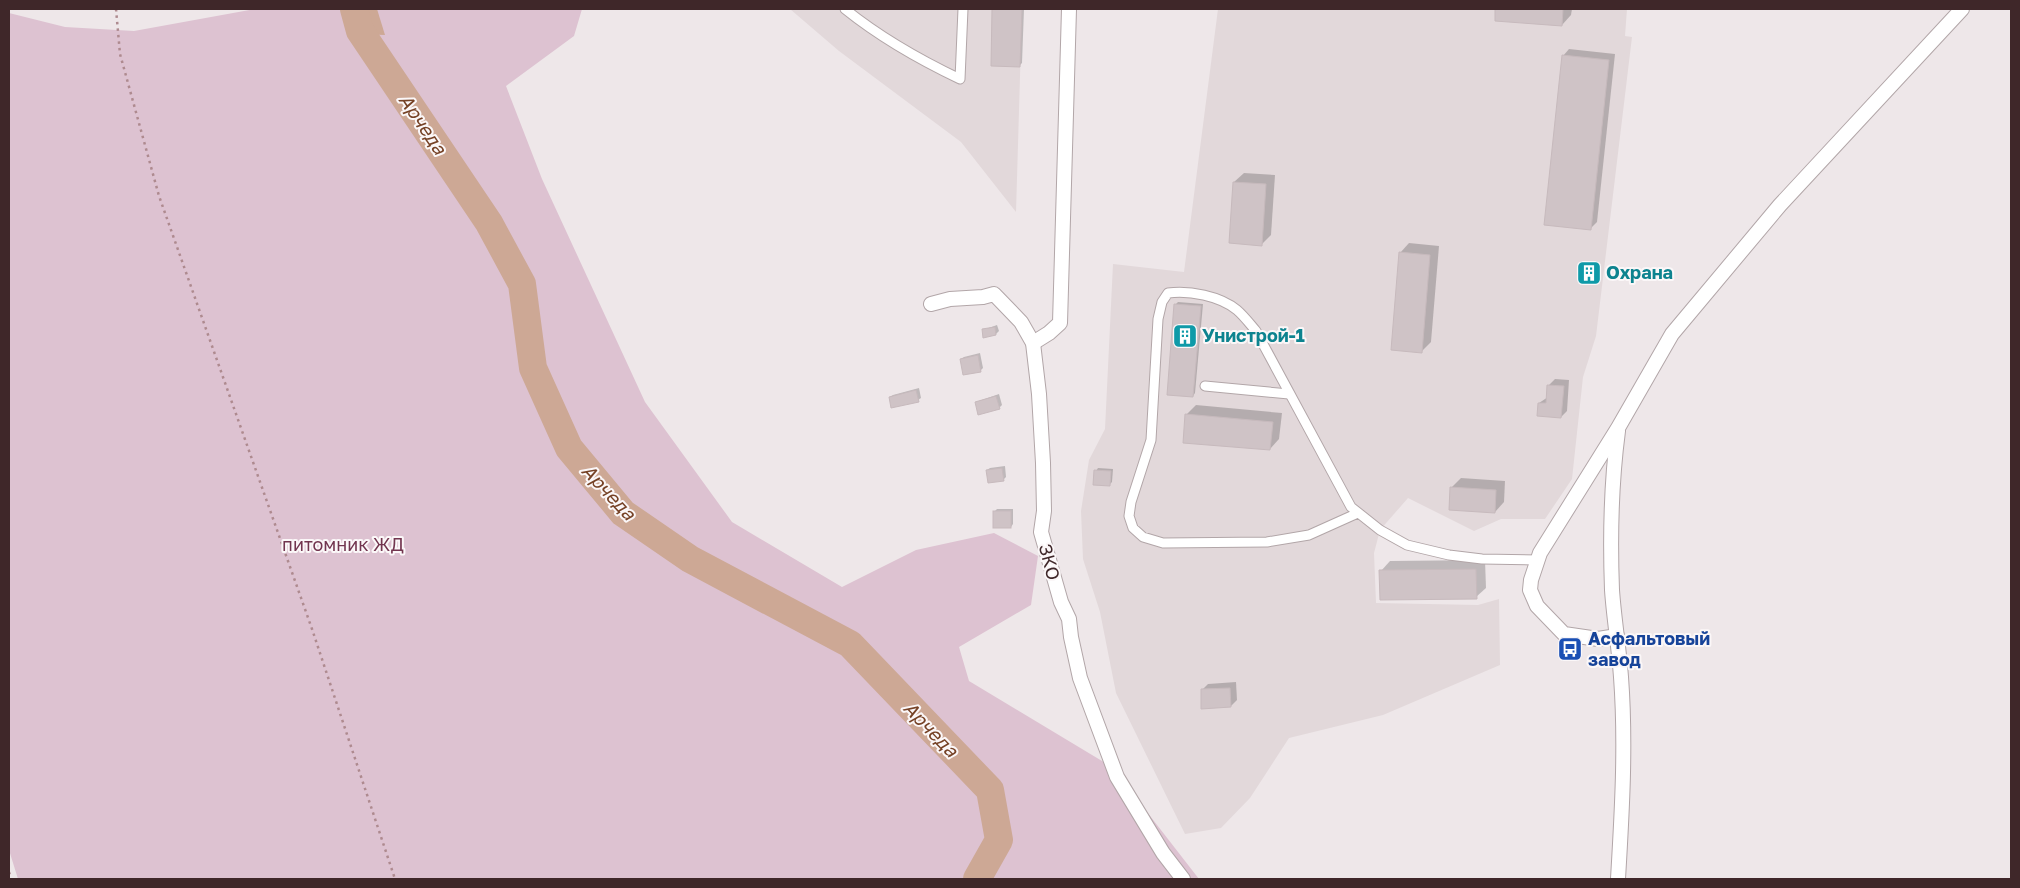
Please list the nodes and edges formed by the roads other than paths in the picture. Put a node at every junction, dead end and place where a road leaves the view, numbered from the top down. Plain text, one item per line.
1 (845, 9) edge
2 (963, 9) edge
3 (1068, 9) edge
4 (1962, 9) edge
5 (931, 304) dead end
6 (1033, 343) junction
7 (1205, 386) dead end
8 (1289, 394) junction
9 (1618, 428) junction
10 (1358, 513) junction
11 (1538, 560) junction
12 (1617, 636) junction
13 (1183, 879) edge
14 (1618, 879) edge

1 - 2 lane
3 - 6 street
4 - 9 street
5 - 6 street, ЗКО
6 - 13 street, ЗКО
7 - 8 lane
8 - 10 lane
8 - 10 lane
9 - 11 street
9 - 12 street
10 - 11 lane
11 - 12 street
12 - 14 street

